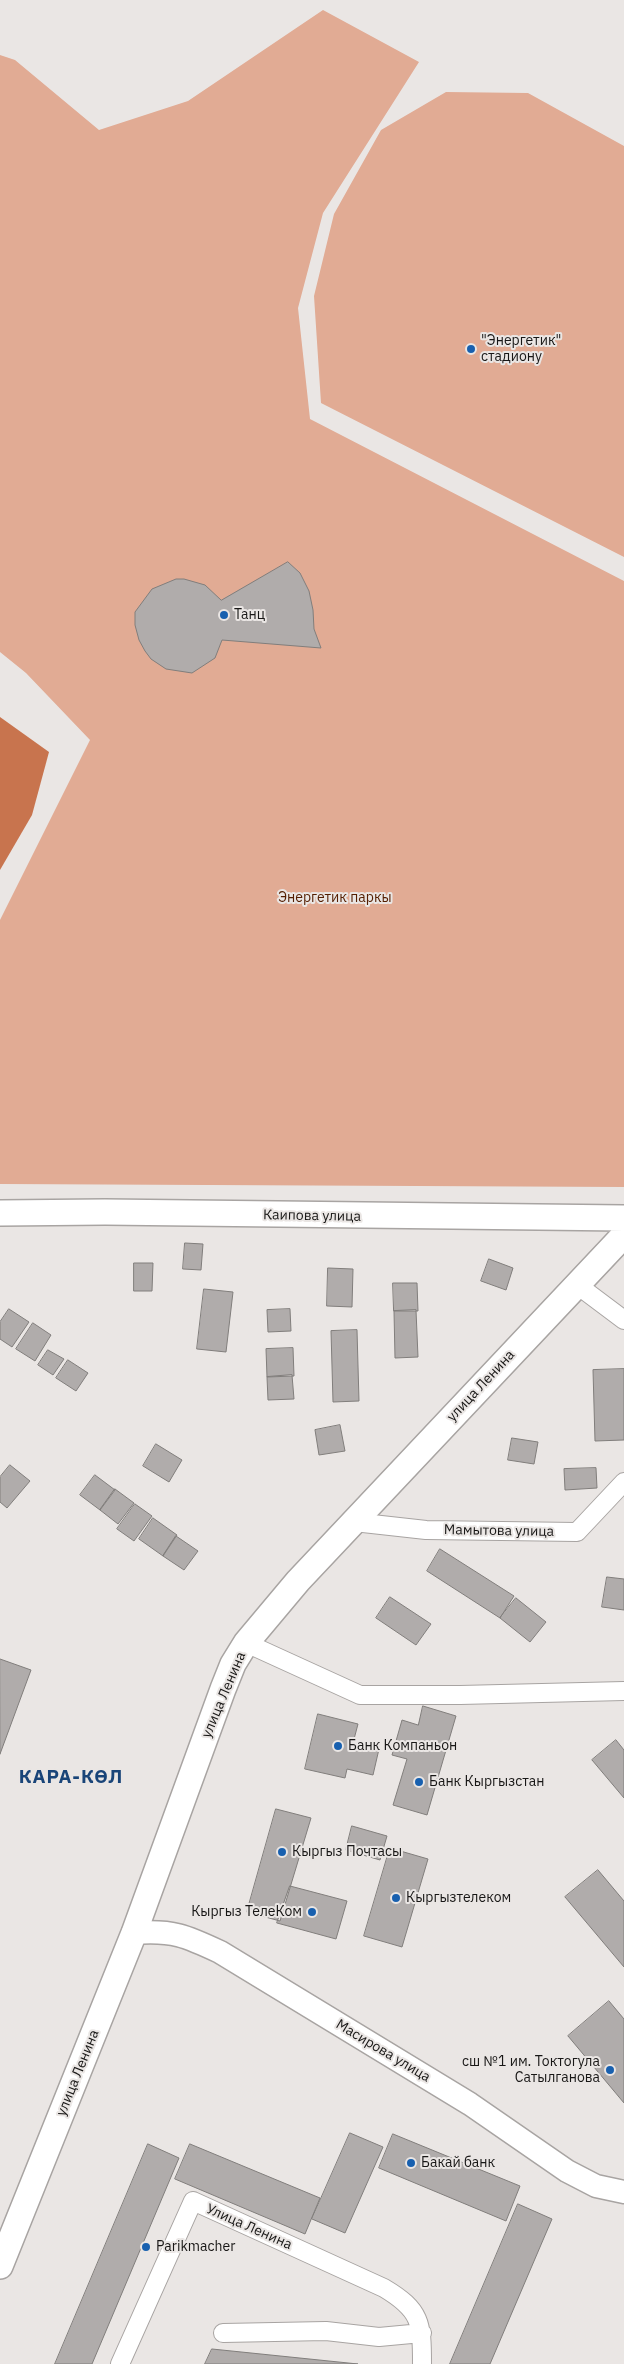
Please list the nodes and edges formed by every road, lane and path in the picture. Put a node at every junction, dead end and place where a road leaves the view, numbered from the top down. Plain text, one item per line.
1 (0, 1213) edge
2 (624, 1218) edge
3 (624, 1235) edge
4 (576, 1284) junction
5 (624, 1320) edge
6 (624, 1482) edge
7 (354, 1522) junction
8 (246, 1643) junction
9 (624, 1691) edge
10 (134, 1933) junction
11 (624, 2192) edge
12 (0, 2266) edge
13 (223, 2333) dead end
14 (422, 2333) junction
15 (120, 2364) edge
16 (422, 2364) edge

1 - 2 main road, Каипова улица
3 - 4 main road, улица Ленина
4 - 5 street
4 - 7 main road, улица Ленина
6 - 7 street, Мамытова улица
7 - 8 main road, улица Ленина
8 - 9 street
8 - 10 main road, улица Ленина
10 - 11 street, Масирова улица
10 - 12 main road, улица Ленина
13 - 14 street
14 - 15 street, Улица Ленина
14 - 16 street, Улица Ленина

